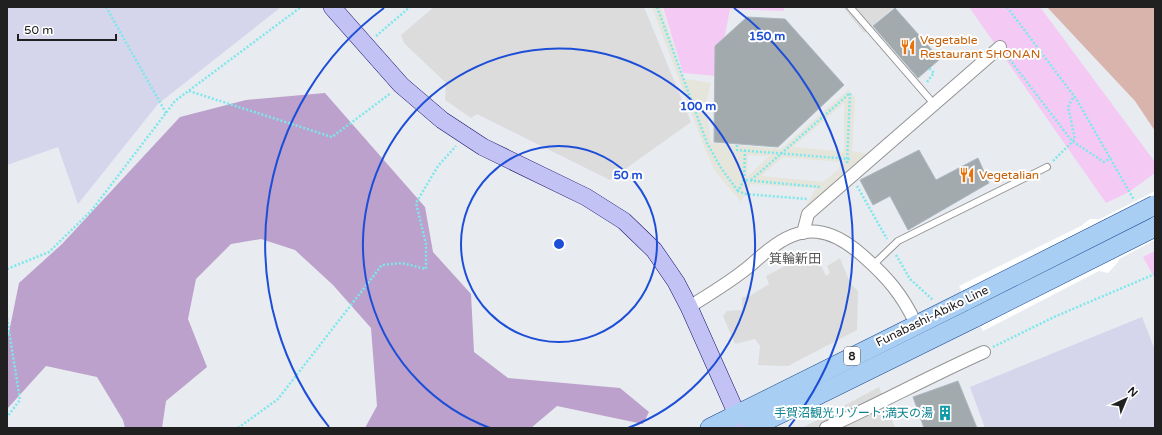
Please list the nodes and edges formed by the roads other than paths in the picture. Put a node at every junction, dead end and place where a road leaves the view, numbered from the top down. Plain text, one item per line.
1 (332, 7) edge
2 (850, 7) edge
3 (1000, 47) road end
4 (934, 104) junction
5 (1047, 167) road end
6 (1155, 205) edge
7 (1155, 227) edge
8 (803, 233) junction
9 (873, 265) junction
10 (689, 307) junction
11 (916, 324) junction
12 (984, 352) road end
13 (740, 421) edge
14 (710, 428) edge
15 (750, 428) edge
16 (826, 428) edge

1 - 10 street
2 - 4 lane
3 - 4 street
4 - 8 street
5 - 9 lane
6 - 11 main road, Funabashi-Abiko Line / 8, bridge
7 - 15 main road, Funabashi-Abiko Line / 8, bridge
8 - 9 street
8 - 10 street
9 - 11 street
10 - 13 street
11 - 13 main road, Funabashi-Abiko Line / 8
12 - 16 street
13 - 14 main road, Funabashi-Abiko Line / 8

